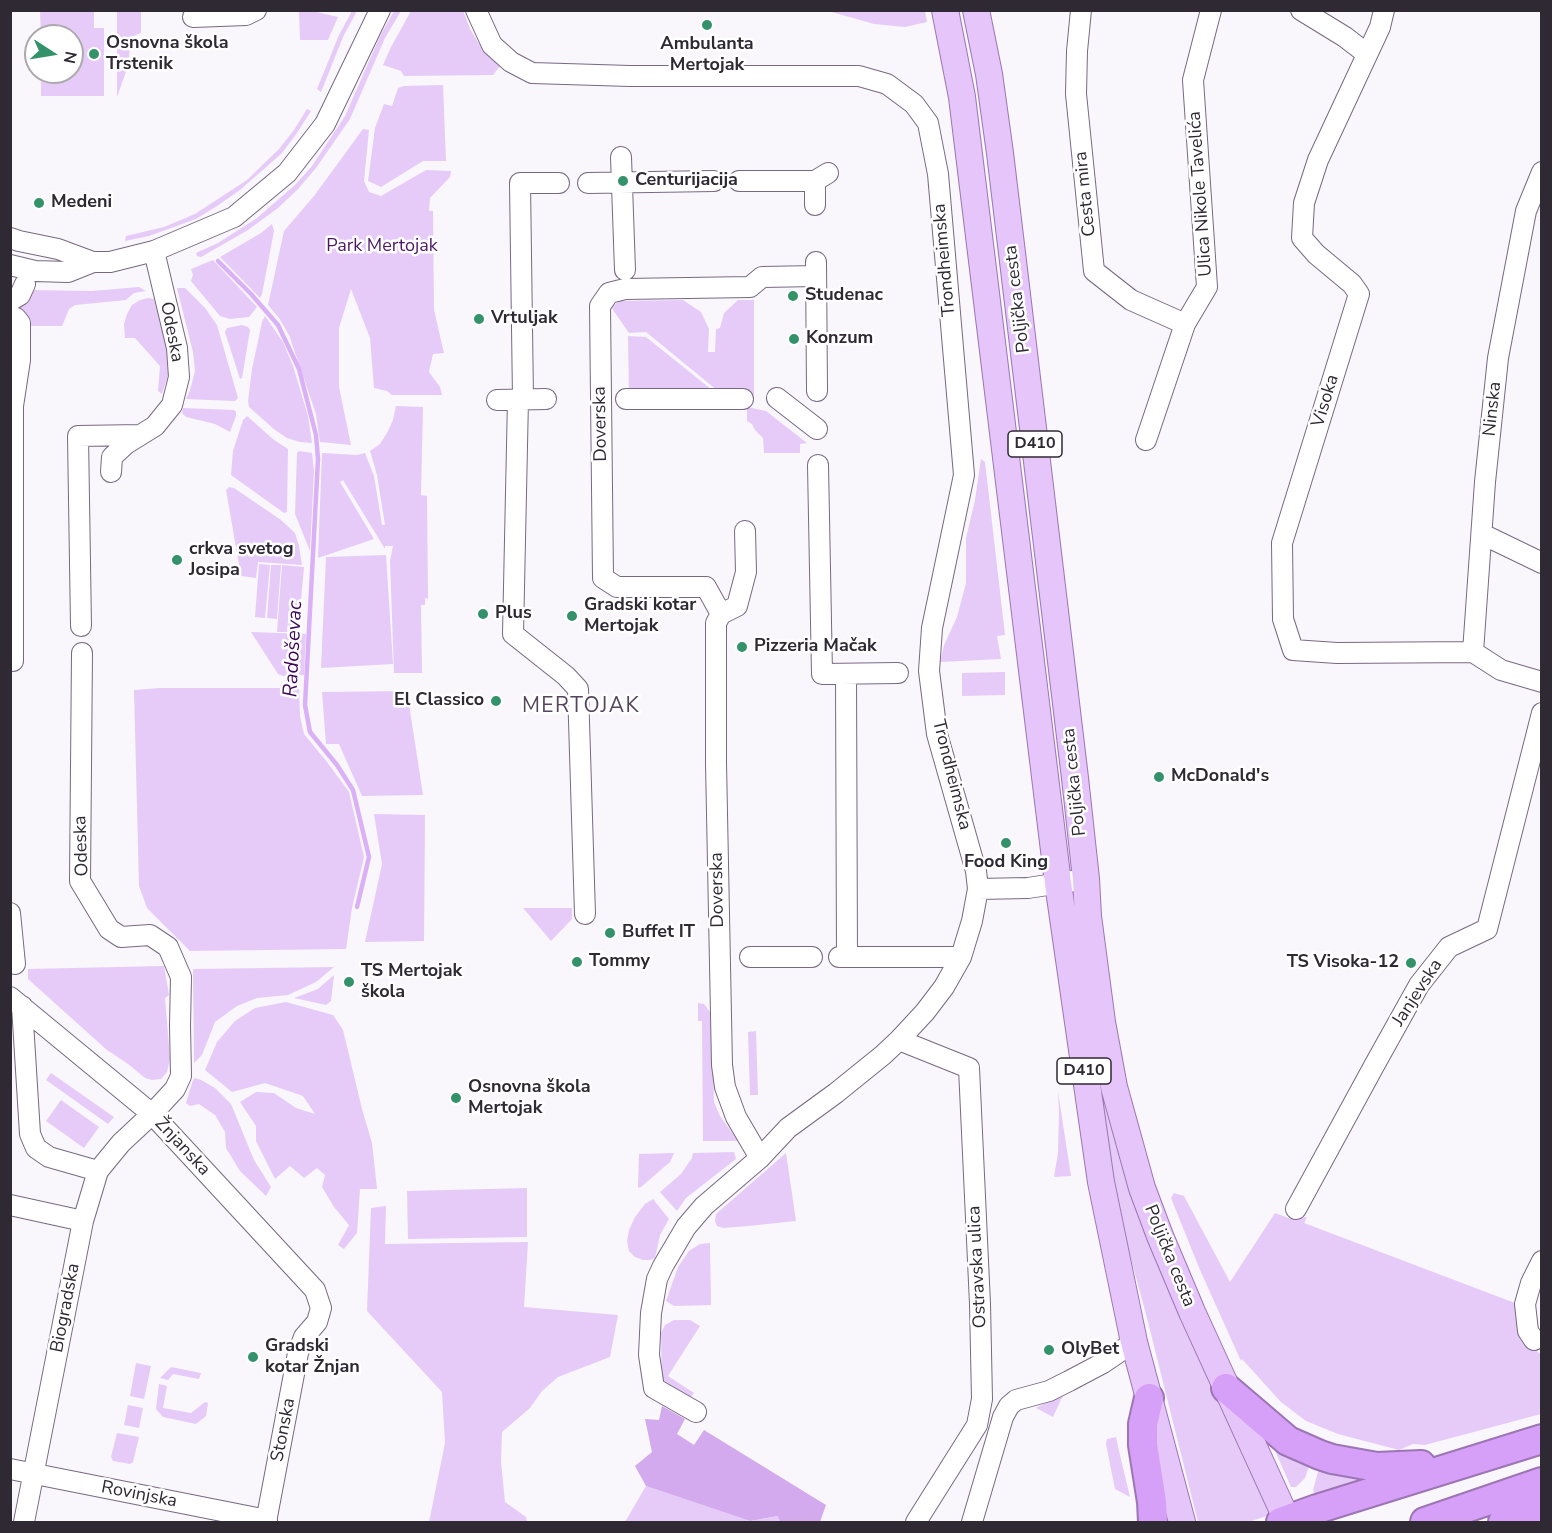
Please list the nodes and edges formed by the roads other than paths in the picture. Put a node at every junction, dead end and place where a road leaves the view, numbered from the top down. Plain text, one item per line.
1 (256, 10) edge
2 (380, 10) edge
3 (476, 10) edge
4 (945, 10) edge
5 (976, 10) edge
6 (1081, 10) edge
7 (1211, 10) edge
8 (1301, 10) edge
9 (1384, 10) edge
10 (193, 17) dead end
11 (1367, 54) junction
12 (621, 157) dead end
13 (1542, 172) edge
14 (714, 180) dead end
15 (622, 181) junction
16 (739, 181) dead end
17 (559, 183) dead end
18 (588, 183) dead end
19 (815, 205) dead end
20 (10, 238) edge
21 (153, 251) junction
22 (93, 262) junction
23 (10, 265) edge
24 (625, 270) dead end
25 (26, 284) dead end
26 (10, 301) edge
27 (10, 316) edge
28 (1185, 324) junction
29 (817, 391) dead end
30 (777, 398) dead end
31 (521, 399) junction
32 (546, 399) dead end
33 (626, 399) dead end
34 (743, 399) dead end
35 (497, 400) dead end
36 (817, 429) dead end
37 (140, 435) junction
38 (1146, 440) dead end
39 (818, 465) dead end
40 (111, 472) dead end
41 (745, 531) dead end
42 (1482, 534) junction
43 (1542, 563) edge
44 (721, 614) junction
45 (81, 626) dead end
46 (1473, 652) junction
47 (82, 653) dead end
48 (13, 661) dead end
49 (898, 673) dead end
50 (846, 674) junction
51 (1542, 682) edge
52 (1542, 713) edge
53 (1086, 879) junction
54 (1058, 883) junction
55 (978, 889) junction
56 (10, 913) edge
57 (585, 915) dead end
58 (750, 957) dead end
59 (812, 957) dead end
60 (961, 957) junction
61 (15, 964) dead end
62 (16, 1002) edge
63 (899, 1040) junction
64 (152, 1114) junction
65 (760, 1158) junction
66 (98, 1171) junction
67 (10, 1205) edge
68 (1296, 1209) dead end
69 (82, 1221) junction
70 (1542, 1261) edge
71 (321, 1308) joint
72 (1534, 1340) dead end
73 (1134, 1342) junction
74 (1226, 1388) junction
75 (1149, 1398) junction
76 (696, 1412) dead end
77 (1542, 1439) edge
78 (10, 1469) edge
79 (1444, 1469) junction
80 (34, 1474) junction
81 (1542, 1482) edge
82 (1542, 1509) edge
83 (267, 1521) edge
84 (24, 1522) edge
85 (915, 1522) edge
86 (972, 1522) edge
87 (1153, 1522) edge
88 (1182, 1522) edge
89 (1285, 1522) edge
90 (1425, 1522) edge
91 (1503, 1522) edge

1 - 10 street
2 - 21 street
3 - 55 street, Trondheimska
4 - 54 main road, Poljička cesta / D410
5 - 53 main road, Poljička cesta / D410
6 - 28 street, Cesta mira
7 - 28 street, Ulica Nikole Tavelića
8 - 11 street
9 - 11 street, Visoka
11 - 46 street, Visoka
12 - 15 street
13 - 42 street, Ninska
14 - 15 street
15 - 18 street
15 - 24 street
16 - 19 street
17 - 31 street
20 - 22 street
21 - 22 street
21 - 37 street, Odeska
22 - 23 street
25 - 26 street
27 - 48 street
28 - 38 street, Ulica Nikole Tavelića
29 - 44 street, Doverska
30 - 36 street
31 - 32 street
31 - 35 street
31 - 57 street
33 - 34 street
37 - 40 street, Odeska
37 - 45 street
39 - 50 street
41 - 44 street
42 - 43 street
42 - 46 street, Ninska
44 - 65 street, Doverska
46 - 51 street
47 - 64 street, Odeska
49 - 50 street
50 - 60 street
52 - 68 street, Janjevska
53 - 54 street
53 - 74 main road, Poljička cesta / D410
54 - 55 street
54 - 73 main road, Poljička cesta / D410
55 - 60 street
56 - 61 street
58 - 59 street
60 - 63 street
62 - 64 street, Žnjanska
62 - 66 street
63 - 65 street
63 - 85 street, Ostravska ulica
64 - 66 street, Biogradska
64 - 71 street, Žnjanska
65 - 76 street
66 - 69 street, Biogradska
67 - 69 street
69 - 80 street, Biogradska
70 - 72 street
71 - 83 street, Stonska
73 - 75 main road, Poljička cesta / D410
73 - 86 street
74 - 79 highway
74 - 89 main road, Poljička cesta / D410
75 - 87 highway
75 - 88 main road, Poljička cesta / D410
77 - 79 highway
78 - 80 street, Rovinjska
79 - 89 highway
80 - 83 street, Rovinjska
80 - 84 street, Biogradska
81 - 90 highway
82 - 91 highway

